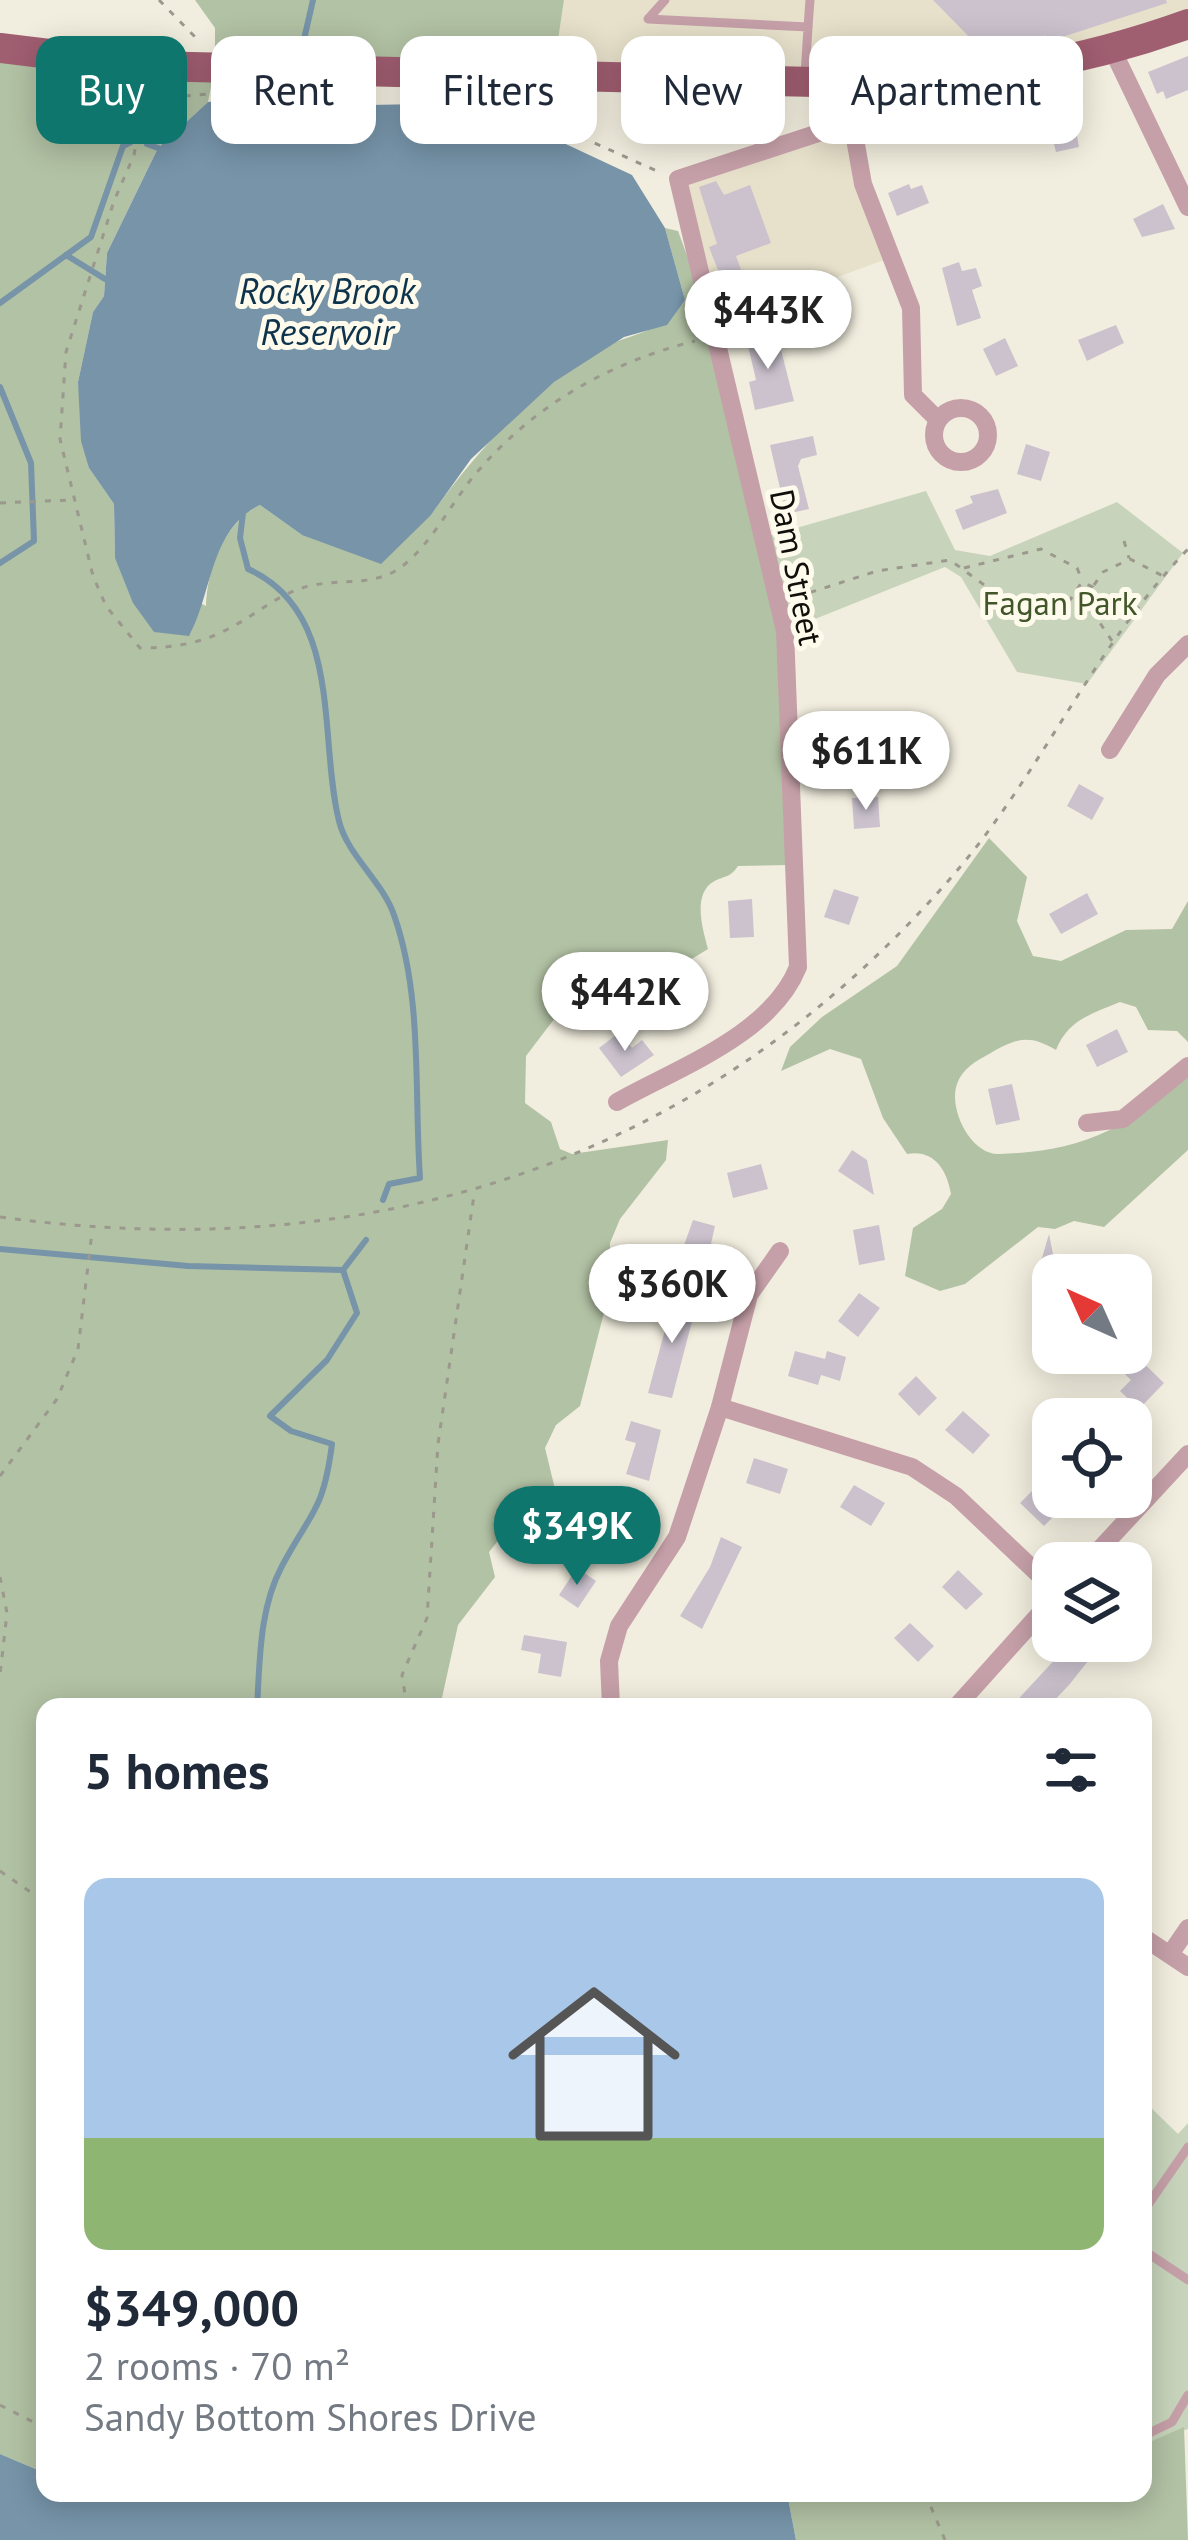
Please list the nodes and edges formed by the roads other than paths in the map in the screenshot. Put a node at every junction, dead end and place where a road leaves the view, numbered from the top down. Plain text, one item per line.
1 (664, 0) edge
2 (810, 0) edge
3 (1188, 24) edge
4 (808, 27) junction
5 (0, 48) edge
6 (1113, 51) junction
7 (1083, 57) edge
8 (805, 81) junction
9 (809, 81) edge
10 (809, 135) edge
11 (856, 144) edge
12 (1188, 207) edge
13 (938, 420) dead end
14 (1188, 644) edge
15 (1110, 749) dead end
16 (1188, 1066) edge
17 (616, 1102) dead end
18 (1088, 1123) dead end
19 (780, 1251) dead end
20 (720, 1407) junction
21 (1188, 1454) edge
22 (1106, 1542) edge
23 (1032, 1568) edge
24 (1032, 1622) edge
25 (611, 1698) edge
26 (964, 1698) edge
27 (1188, 1928) edge
28 (1152, 1942) edge
29 (1171, 1954) junction
30 (1188, 1966) edge
31 (1188, 2147) edge
32 (1152, 2199) edge
33 (1152, 2256) edge
34 (1188, 2280) edge
35 (1188, 2395) edge
36 (1152, 2432) edge

1 - 4 lane
2 - 4 lane
3 - 6 main road
4 - 8 lane
5 - 8 main road
6 - 7 main road
6 - 12 street
8 - 9 main road
10 - 17 street, Dam Street
11 - 13 street
14 - 15 street
16 - 18 street
19 - 20 street
20 - 23 street
20 - 25 street
21 - 22 street
24 - 26 street
27 - 29 street
28 - 29 street
29 - 30 street
31 - 32 lane
33 - 34 lane
35 - 36 lane

